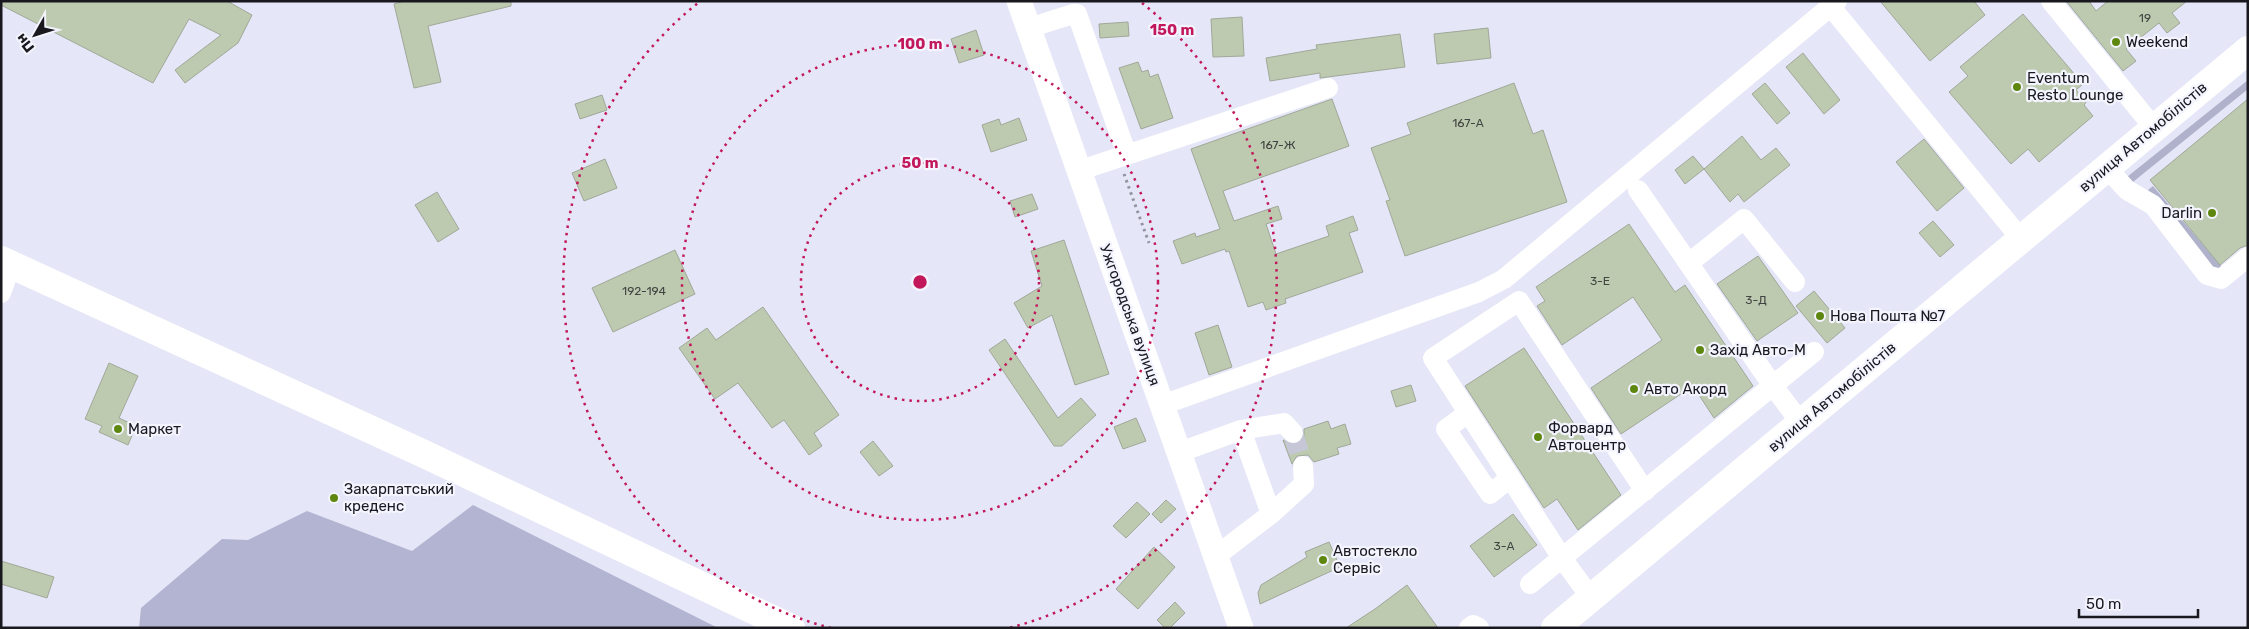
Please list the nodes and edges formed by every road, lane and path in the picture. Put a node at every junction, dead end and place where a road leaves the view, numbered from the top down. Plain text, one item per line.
1 (1019, 1) edge
2 (2050, 1) edge
3 (1834, 4) edge
4 (1029, 28) junction
5 (2248, 50) edge
6 (1328, 88) dead end
7 (2154, 128) junction
8 (1127, 155) junction
9 (2107, 168) junction
10 (1078, 171) junction
11 (1638, 190) dead end
12 (2021, 239) junction
13 (2248, 257) edge
14 (6, 263) edge
15 (1689, 263) junction
16 (1796, 282) dead end
17 (1, 293) edge
18 (1814, 352) dead end
19 (1773, 386) junction
20 (1162, 405) junction
21 (1468, 412) junction
22 (1801, 423) junction
23 (1241, 430) junction
24 (1293, 433) dead end
25 (1180, 452) junction
26 (1303, 466) tunnel mouth
27 (1510, 478) junction
28 (1645, 491) junction
29 (1271, 514) junction
30 (1216, 556) junction
31 (1562, 558) junction
32 (1530, 584) dead end
33 (1592, 598) junction
34 (791, 628) edge
35 (1241, 628) edge
36 (1470, 628) edge
37 (1479, 628) edge
38 (1555, 628) edge

1 - 4 main road, Ужгородська вулиця
2 - 7 street
3 - 12 street
3 - 20 street
4 - 8 street
4 - 10 main road, Ужгородська вулиця
5 - 7 highway, вулиця Автомобілістів
6 - 8 street
7 - 9 highway, вулиця Автомобілістів
8 - 10 street
9 - 12 highway, вулиця Автомобілістів
9 - 13 street
10 - 20 main road, Ужгородська вулиця
11 - 15 street
12 - 22 highway, вулиця Автомобілістів
14 - 17 street
14 - 34 highway
15 - 16 street
15 - 19 street
18 - 19 street
19 - 22 street
19 - 28 street
20 - 25 main road, Ужгородська вулиця
21 - 27 street
21 - 27 street
21 - 28 street
22 - 33 highway, вулиця Автомобілістів
23 - 24 street
23 - 25 street
23 - 29 street
25 - 30 main road, Ужгородська вулиця
26 - 29 street
27 - 31 street
28 - 31 street
29 - 30 street
30 - 35 main road, Ужгородська вулиця
31 - 32 street
31 - 33 street
33 - 38 highway, вулиця Автомобілістів
36 - 37 street

